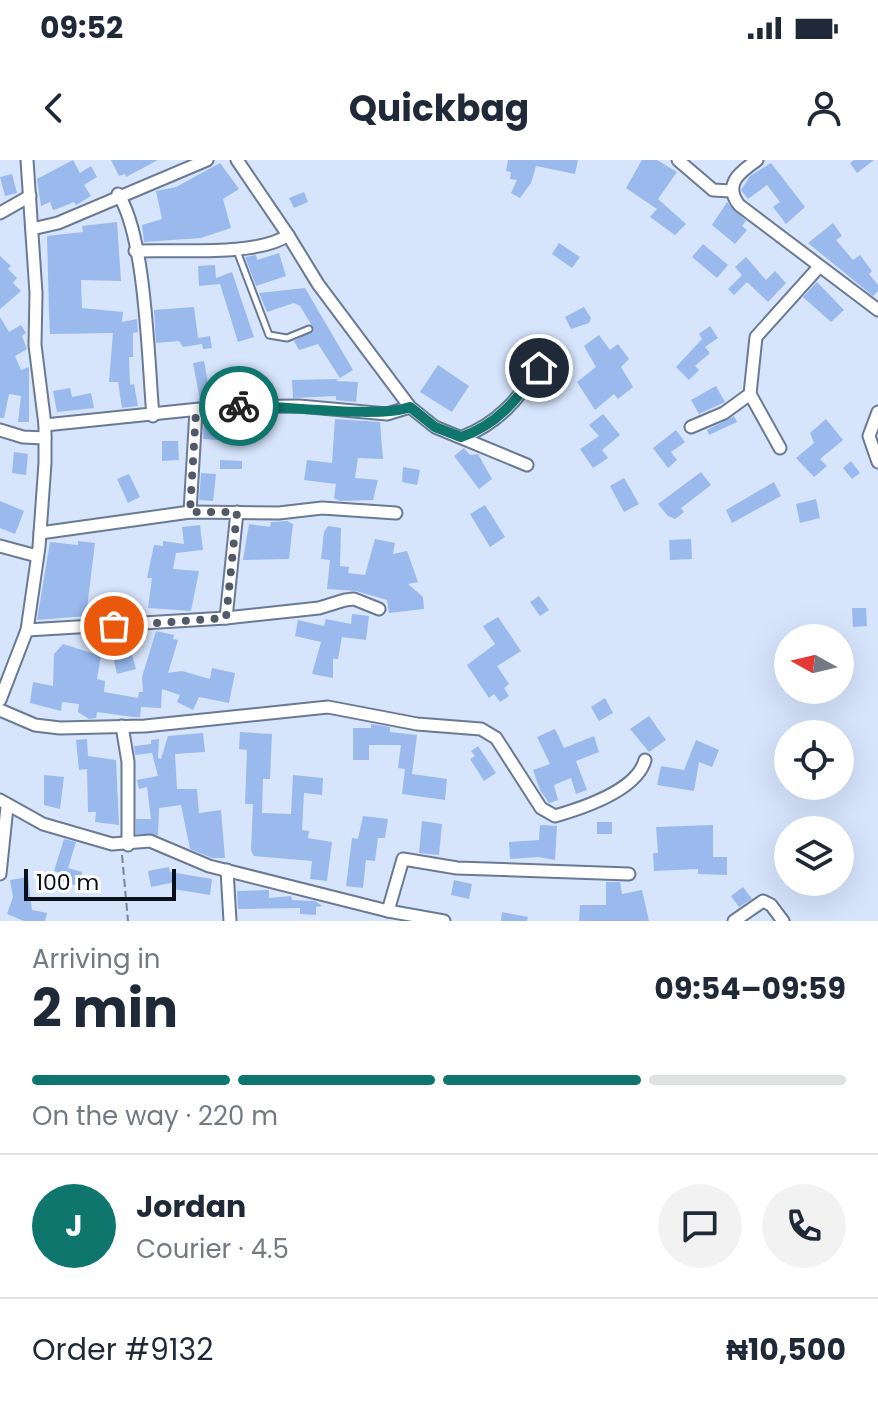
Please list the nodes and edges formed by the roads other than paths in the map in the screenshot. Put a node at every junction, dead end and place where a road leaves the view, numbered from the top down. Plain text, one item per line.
1 (27, 160) edge
2 (207, 160) edge
3 (237, 160) edge
4 (678, 160) edge
5 (757, 160) edge
6 (731, 191) junction
7 (118, 194) junction
8 (30, 196) junction
9 (0, 213) edge
10 (32, 229) junction
11 (288, 235) junction
12 (237, 250) junction
13 (135, 251) junction
14 (818, 268) junction
15 (878, 310) edge
16 (309, 329) dead end
17 (539, 368) dead end
18 (750, 394) junction
19 (410, 407) junction
20 (196, 411) junction
21 (878, 412) edge
22 (153, 416) junction
23 (45, 425) junction
24 (691, 427) dead end
25 (0, 430) edge
26 (461, 437) junction
27 (45, 438) junction
28 (780, 448) dead end
29 (878, 462) edge
30 (527, 465) dead end
31 (190, 512) junction
32 (237, 512) junction
33 (396, 513) dead end
34 (40, 533) junction
35 (0, 546) edge
36 (37, 556) junction
37 (379, 609) dead end
38 (226, 618) junction
39 (27, 630) junction
40 (0, 700) edge
41 (0, 710) edge
42 (122, 726) junction
43 (645, 760) dead end
44 (3, 803) edge
45 (125, 846) junction
46 (227, 870) junction
47 (0, 874) edge
48 (629, 874) dead end
49 (388, 911) junction
50 (230, 921) edge
51 (444, 921) edge
52 (734, 921) edge
53 (783, 921) edge

1 - 8 street
2 - 7 street
3 - 11 street
4 - 6 street
5 - 6 street
6 - 14 street
7 - 10 street
7 - 13 street
8 - 9 street
8 - 10 street
10 - 23 street
11 - 12 street
11 - 19 street
12 - 13 street
12 - 16 lane
13 - 22 street
14 - 15 street
14 - 18 street
17 - 26 street
18 - 24 street
18 - 28 street
19 - 20 street
19 - 26 street
20 - 22 street
20 - 31 street
21 - 29 street
22 - 23 street
23 - 27 street
25 - 27 street
26 - 30 street
27 - 34 street
31 - 32 street
31 - 34 street
32 - 33 street
32 - 38 street
34 - 36 street
35 - 36 street
36 - 39 street
37 - 38 street
38 - 39 street
39 - 40 street
41 - 42 street
42 - 43 street
42 - 45 street
44 - 45 street
44 - 47 street
45 - 46 street
46 - 49 street
46 - 50 street
48 - 49 street
49 - 51 street
52 - 53 street

